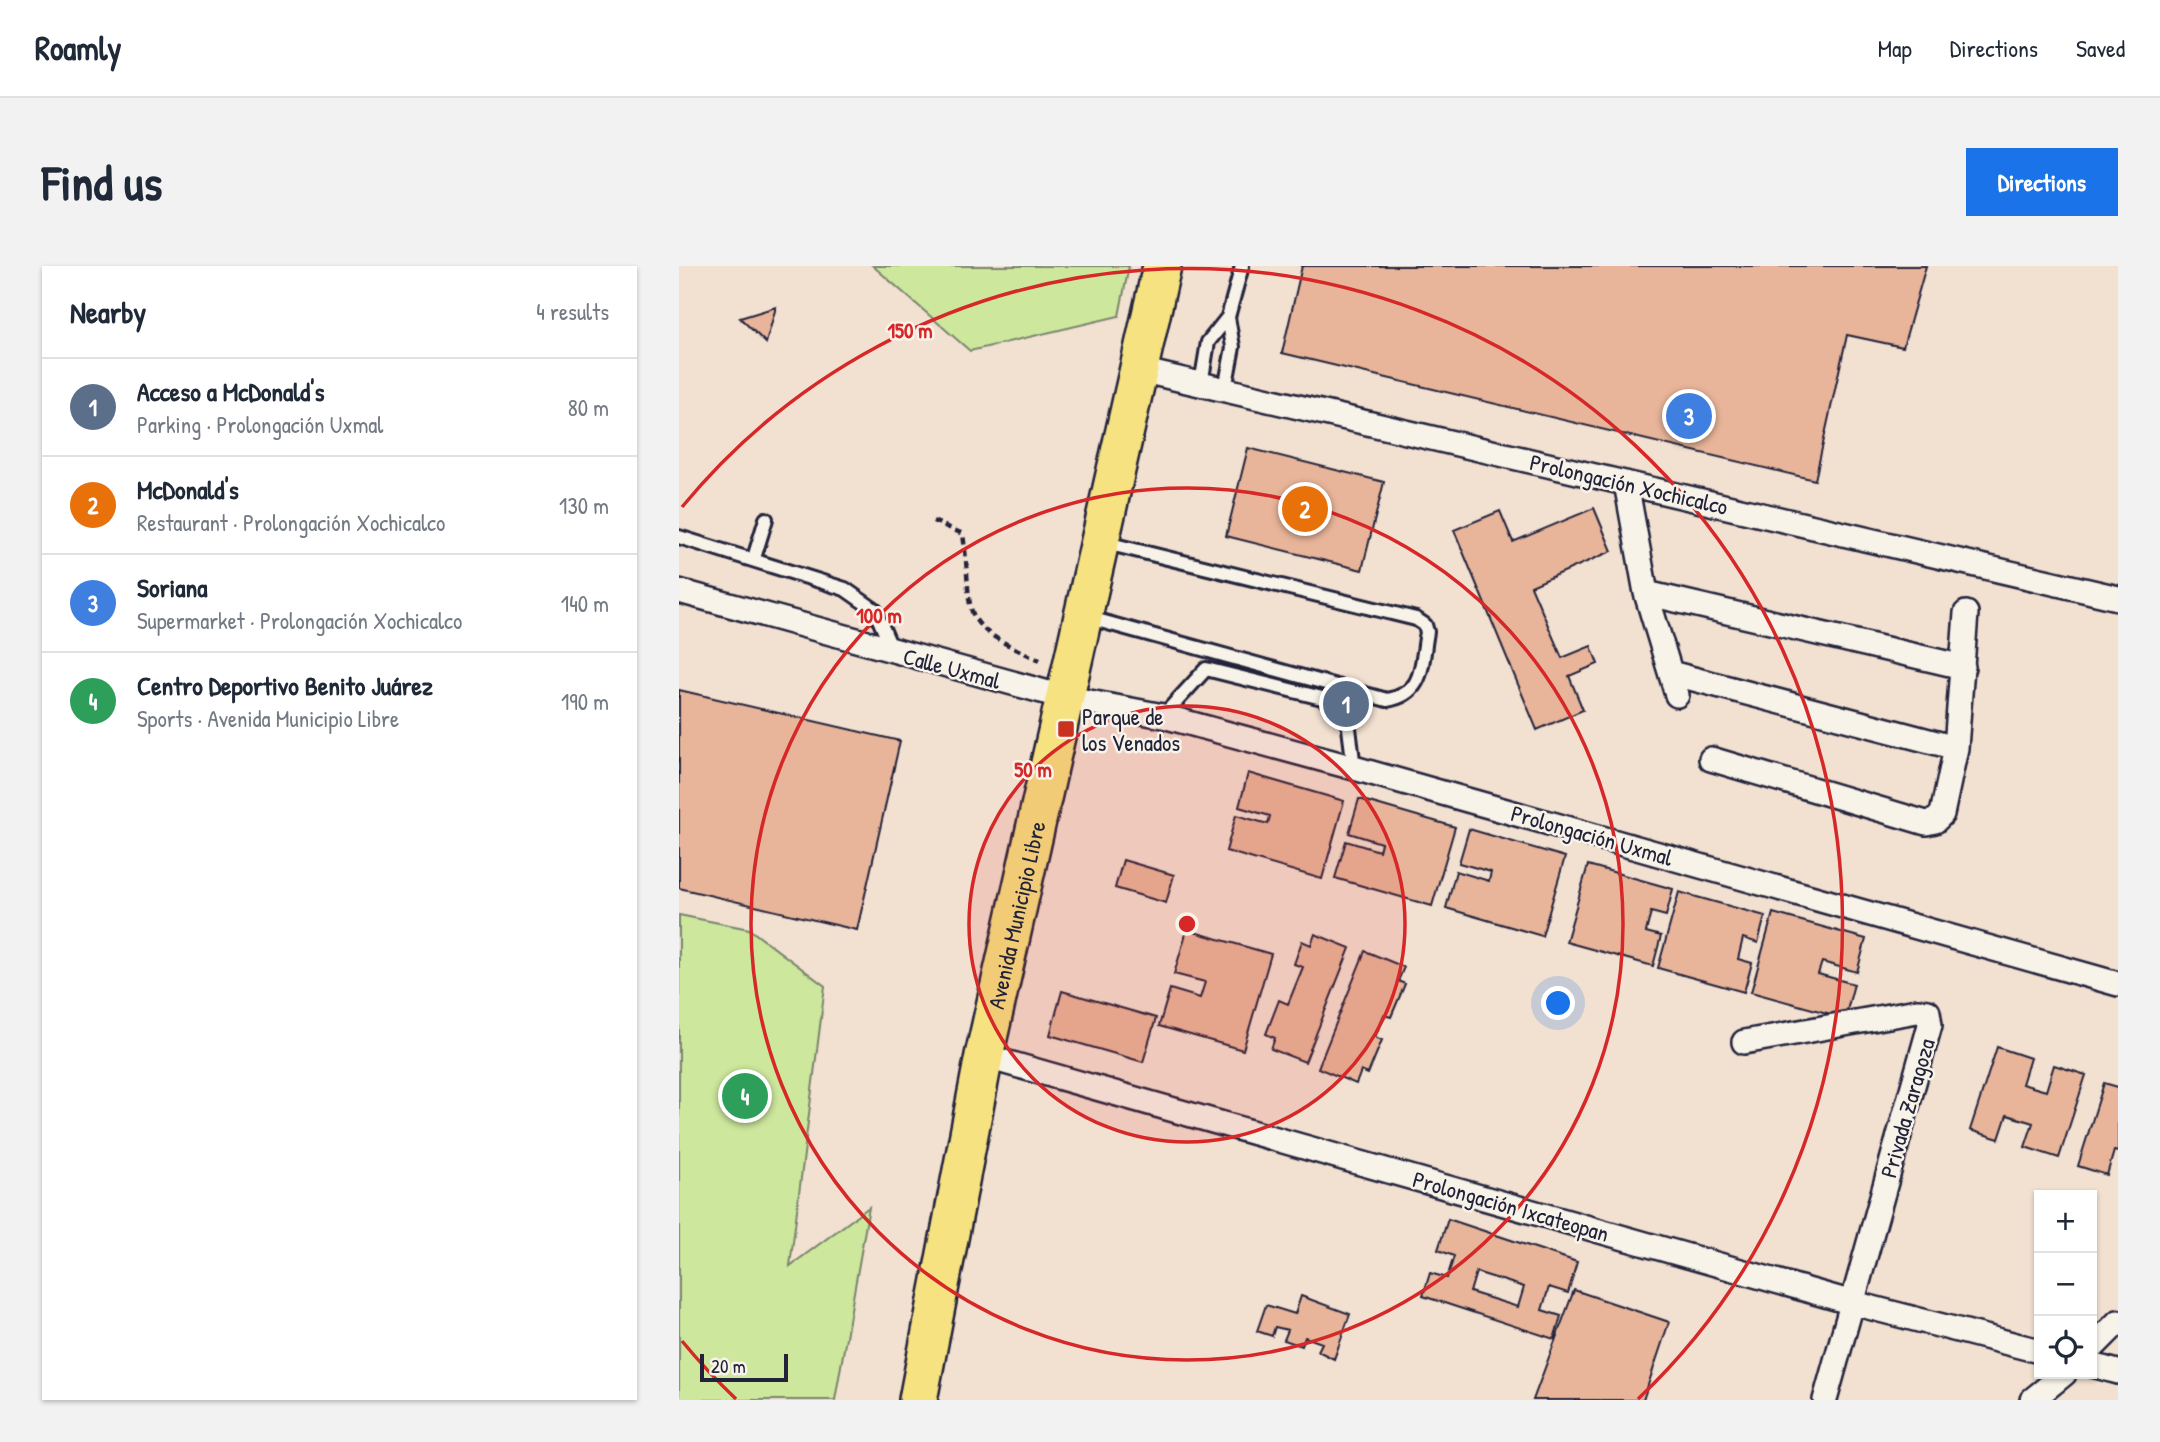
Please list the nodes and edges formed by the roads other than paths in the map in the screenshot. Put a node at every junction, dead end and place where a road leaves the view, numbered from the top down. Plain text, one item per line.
1 (1162, 266) edge
2 (1242, 266) edge
3 (1228, 317) junction
4 (1140, 370) junction
5 (1201, 384) junction
6 (1225, 389) junction
7 (1626, 483) junction
8 (766, 519) dead end
9 (679, 537) edge
10 (1100, 541) junction
11 (754, 558) junction
12 (679, 591) edge
13 (1646, 593) junction
14 (2118, 598) edge
15 (1966, 613) dead end
16 (1082, 616) junction
17 (1203, 649) junction
18 (894, 652) junction
19 (1963, 667) junction
20 (1206, 669) junction
21 (1066, 685) junction
22 (1352, 691) junction
23 (1346, 704) junction
24 (1163, 716) junction
25 (1956, 748) junction
26 (1711, 759) dead end
27 (1354, 768) junction
28 (2118, 984) edge
29 (1744, 1042) dead end
30 (984, 1056) junction
31 (1853, 1303) junction
32 (2118, 1322) edge
33 (2097, 1343) edge
34 (2034, 1350) edge
35 (2097, 1366) edge
36 (2118, 1372) edge
37 (2058, 1379) edge
38 (918, 1400) edge
39 (1825, 1400) edge
40 (2032, 1400) edge

1 - 4 main road, Avenida Municipio Libre
2 - 3 lane
3 - 5 lane
3 - 6 lane
4 - 5 street, Prolongación Xochicalco
4 - 10 main road, Avenida Municipio Libre
5 - 6 street, Prolongación Xochicalco
6 - 7 street, Prolongación Xochicalco
7 - 13 street
7 - 14 street, Prolongación Xochicalco
8 - 11 lane
9 - 11 lane
10 - 16 main road, Avenida Municipio Libre
10 - 22 lane
11 - 18 lane
12 - 18 street, Calle Uxmal
13 - 19 street
13 - 25 street
15 - 19 street
16 - 17 lane
16 - 21 main road, Avenida Municipio Libre
17 - 20 lane
17 - 22 lane
18 - 21 street, Calle Uxmal
19 - 25 street
20 - 23 lane
20 - 24 lane
21 - 24 street, Prolongación Uxmal
21 - 30 main road, Avenida Municipio Libre
22 - 23 lane
23 - 27 lane
24 - 27 street, Prolongación Uxmal
25 - 26 street
27 - 28 street, Prolongación Uxmal
29 - 31 street, Privada Zaragoza
30 - 31 street, Prolongación Ixcateopan
30 - 38 main road, Avenida Municipio Libre
31 - 34 street, Prolongación Ixcateopan
31 - 39 street
32 - 33 street
35 - 36 street
37 - 40 street

